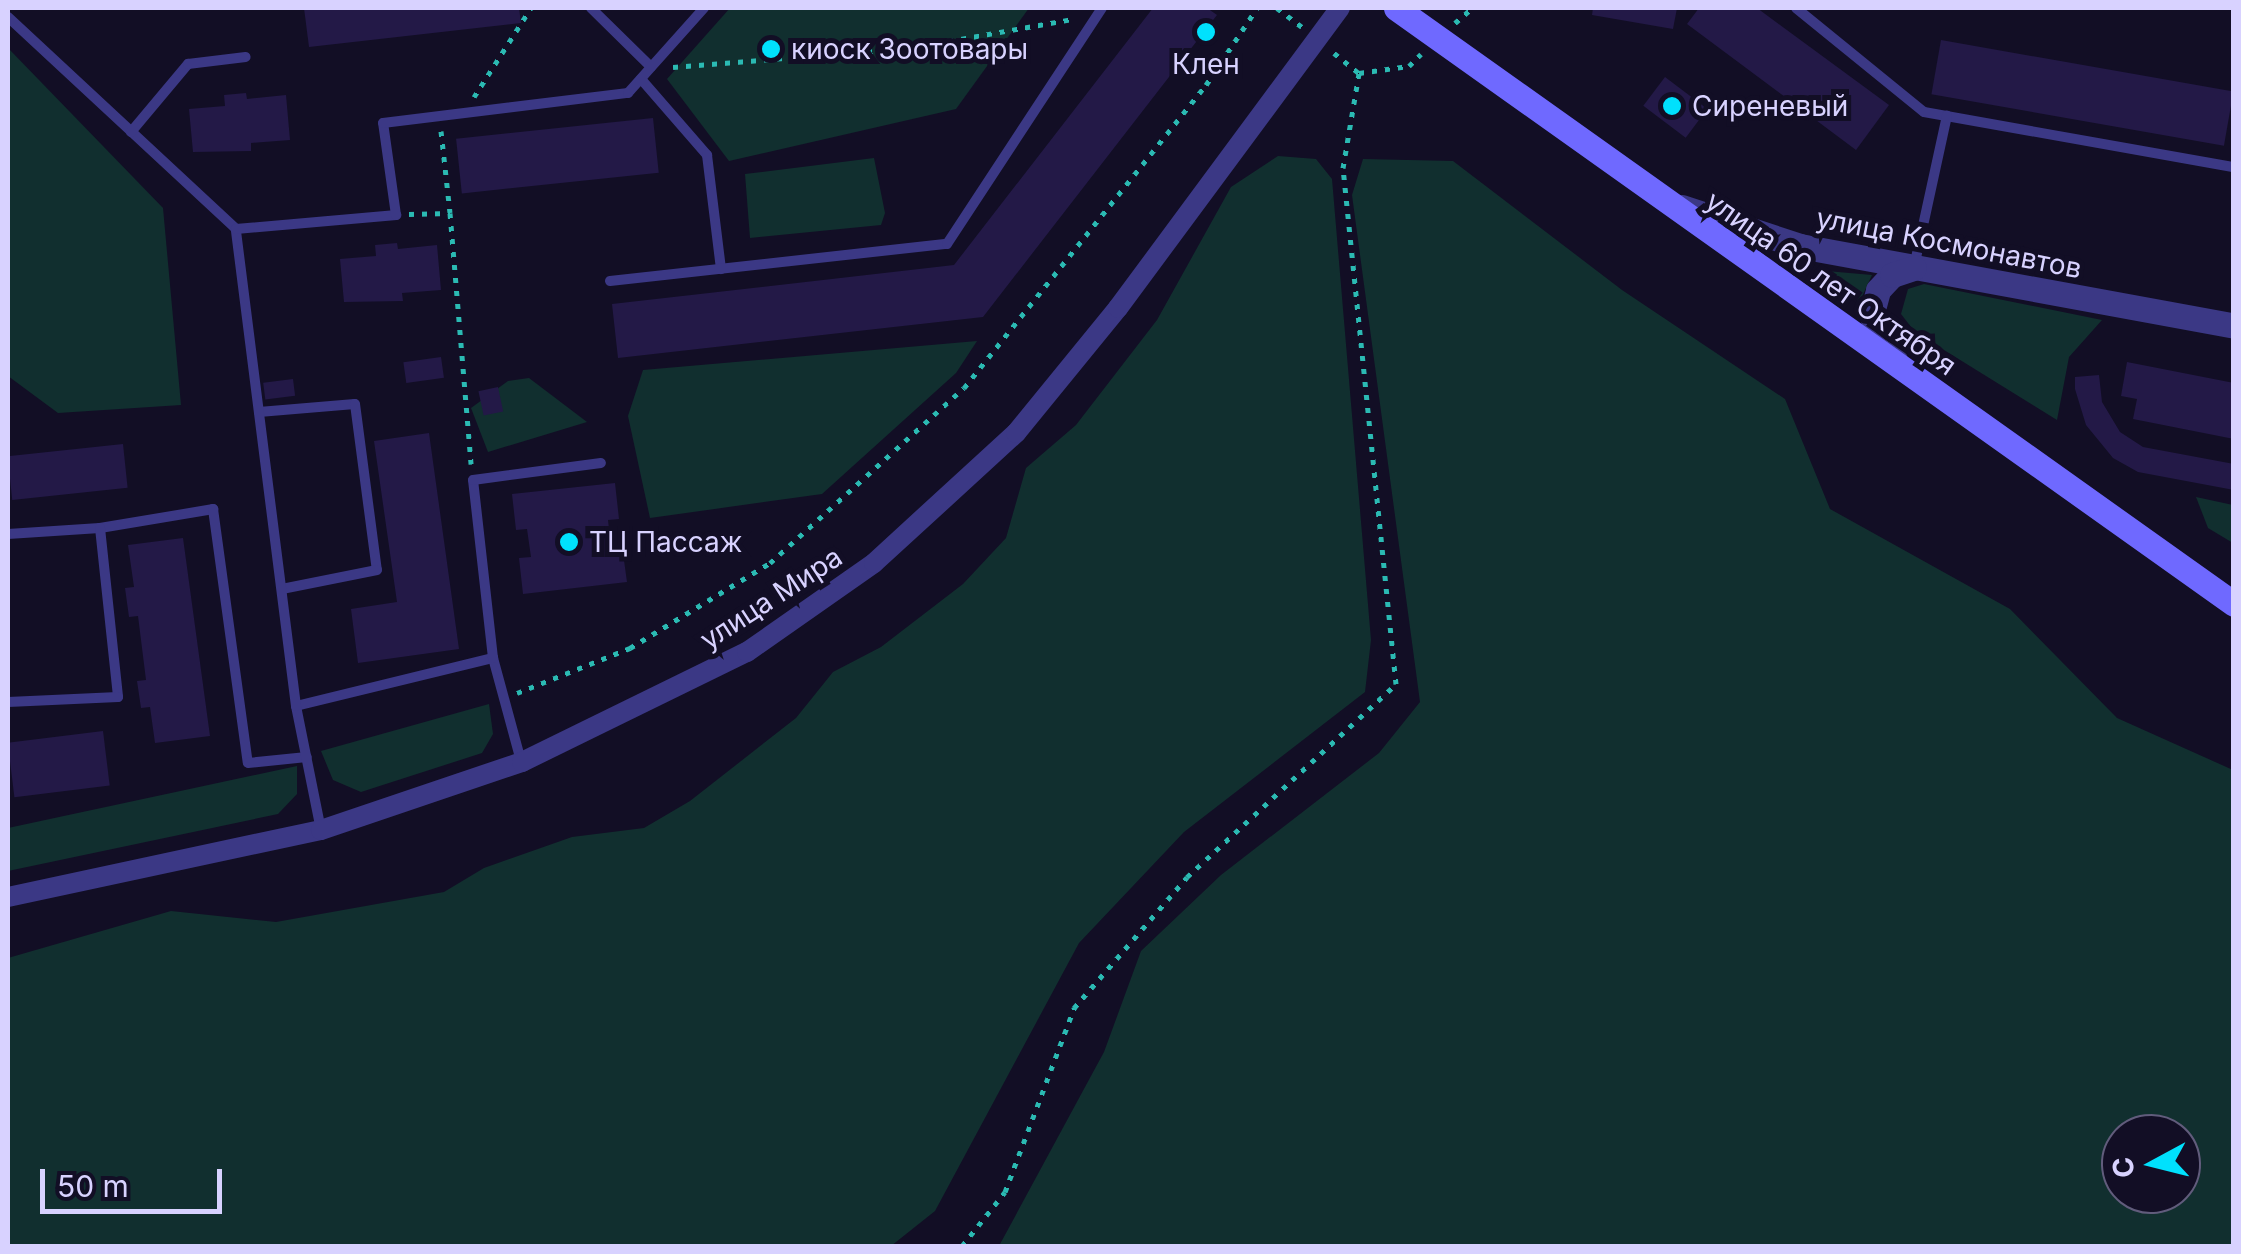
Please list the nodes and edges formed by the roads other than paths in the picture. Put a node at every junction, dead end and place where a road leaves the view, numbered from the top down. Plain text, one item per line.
1 (591, 8) edge
2 (704, 8) edge
3 (1340, 8) edge
4 (1396, 8) edge
5 (1796, 8) edge
6 (1095, 10) edge
7 (8, 17) edge
8 (246, 57) dead end
9 (651, 67) junction
10 (641, 79) junction
11 (1947, 116) junction
12 (131, 132) junction
13 (2234, 166) edge
14 (1658, 198) junction
15 (236, 229) junction
16 (1800, 246) junction
17 (721, 268) junction
18 (1914, 268) junction
19 (610, 281) dead end
20 (1786, 290) junction
21 (2234, 326) edge
22 (1905, 371) junction
23 (259, 412) junction
24 (601, 464) dead end
25 (100, 528) junction
26 (8, 534) edge
27 (282, 589) junction
28 (2234, 604) edge
29 (493, 658) junction
30 (8, 702) edge
31 (296, 706) junction
32 (307, 757) junction
33 (522, 762) junction
34 (321, 830) junction
35 (8, 897) edge

1 - 9 lane
2 - 9 lane
3 - 33 street, улица Мира
4 - 14 main road, улица 60 лет Октября
5 - 11 lane
6 - 17 lane
7 - 12 lane
8 - 12 lane
9 - 10 lane
10 - 15 lane
10 - 17 lane
11 - 13 lane
11 - 18 lane
12 - 15 lane
14 - 16 street, улица Космонавтов
14 - 20 main road, улица 60 лет Октября
15 - 23 lane
16 - 18 street, улица Космонавтов
16 - 20 street
17 - 19 lane
18 - 21 street, улица Космонавтов
18 - 22 street
20 - 22 main road, улица 60 лет Октября
22 - 28 main road, улица 60 лет Октября
23 - 27 lane
23 - 27 lane
24 - 29 lane
25 - 26 lane
25 - 30 lane
25 - 32 lane
27 - 31 lane
29 - 31 lane
29 - 33 lane
31 - 32 lane
32 - 34 lane
33 - 34 street, улица Мира
34 - 35 street, улица Мира

